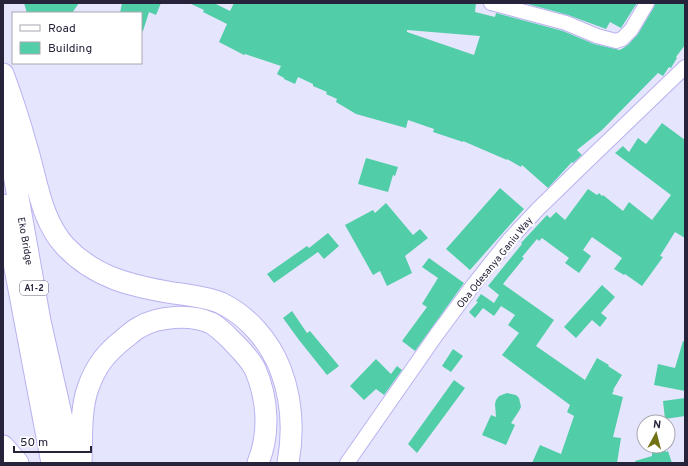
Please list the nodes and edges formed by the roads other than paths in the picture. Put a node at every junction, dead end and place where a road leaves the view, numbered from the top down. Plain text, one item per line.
1 (491, 3) edge
2 (647, 3) edge
3 (685, 67) edge
4 (3, 74) edge
5 (3, 113) edge
6 (3, 205) edge
7 (3, 446) edge
8 (18, 463) edge
9 (52, 463) edge
10 (72, 463) edge
11 (81, 463) edge
12 (258, 463) edge
13 (288, 463) edge
14 (347, 463) edge

1 - 2 street
3 - 14 street, Oba Odesanya Ganiu Way
4 - 13 highway
5 - 10 highway, Eko Bridge / A1-2
6 - 9 highway, Eko Bridge / A1-2
7 - 8 highway
11 - 12 highway

